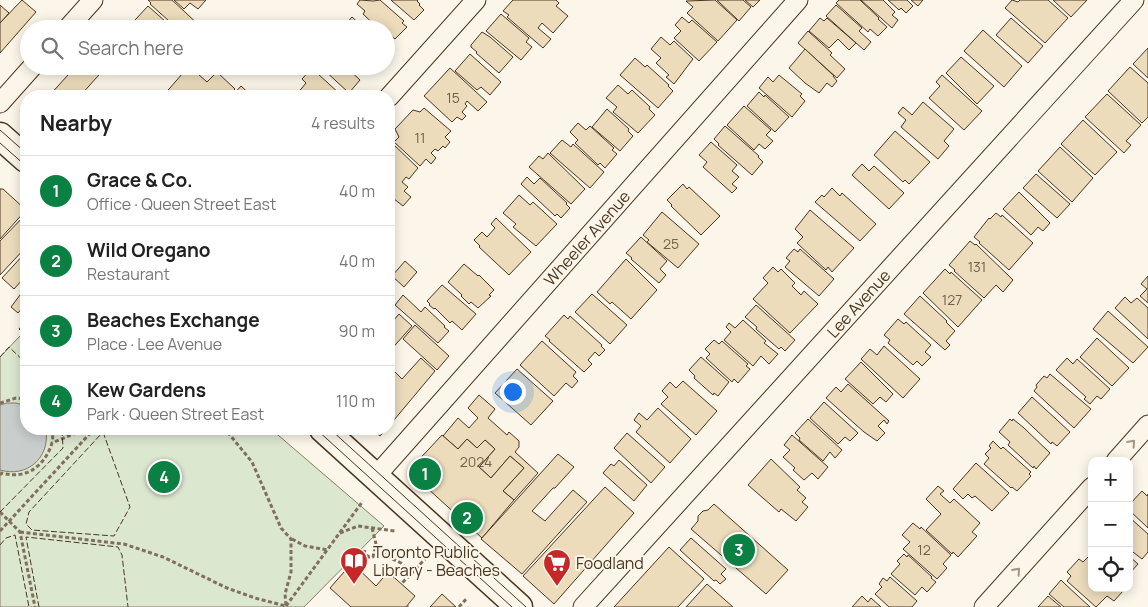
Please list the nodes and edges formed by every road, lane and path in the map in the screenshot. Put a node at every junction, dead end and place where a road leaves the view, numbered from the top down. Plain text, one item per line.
1 (93, 0) edge
2 (476, 0) edge
3 (798, 0) edge
4 (1134, 0) edge
5 (75, 20) edge
6 (25, 75) edge
7 (395, 90) edge
8 (0, 103) edge
9 (1, 138) edge
10 (20, 154) edge
11 (20, 398) edge
12 (0, 403) edge
13 (1148, 425) edge
14 (52, 435) edge
15 (71, 435) edge
16 (89, 435) edge
17 (230, 435) edge
18 (330, 435) edge
19 (52, 443) junction
20 (1120, 457) edge
21 (1, 473) edge
22 (376, 476) junction
23 (1088, 492) edge
24 (362, 501) dead end
25 (0, 512) edge
26 (10, 521) junction
27 (372, 528) junction
28 (0, 531) edge
29 (395, 531) dead end
30 (20, 532) junction
31 (340, 534) junction
32 (291, 539) junction
33 (376, 544) junction
34 (328, 550) junction
35 (365, 550) dead end
36 (425, 559) dead end
37 (411, 574) junction
38 (401, 584) dead end
39 (467, 598) dead end
40 (35, 607) edge
41 (286, 607) edge
42 (459, 607) edge
43 (519, 607) edge
44 (583, 607) edge
45 (984, 607) edge

1 - 5 street
2 - 7 street
3 - 22 street, Wheeler Avenue
4 - 44 street, Lee Avenue
6 - 8 street
9 - 10 main road
11 - 12 path
20 -> 13 street
14 - 19 path
15 - 19 path
16 - 26 path
17 - 32 path
18 - 22 main road
19 - 21 path
22 - 43 main road
45 -> 23 street
24 - 31 path
25 - 26 path
26 - 28 path
26 - 30 path
27 - 29 path
27 - 31 path
27 - 33 path
30 - 40 path
30 - 41 path
31 - 34 path
32 - 34 path
32 - 41 path
33 - 35 path
33 - 37 path
34 - 41 path
36 - 37 path
37 - 38 path
39 - 42 path

